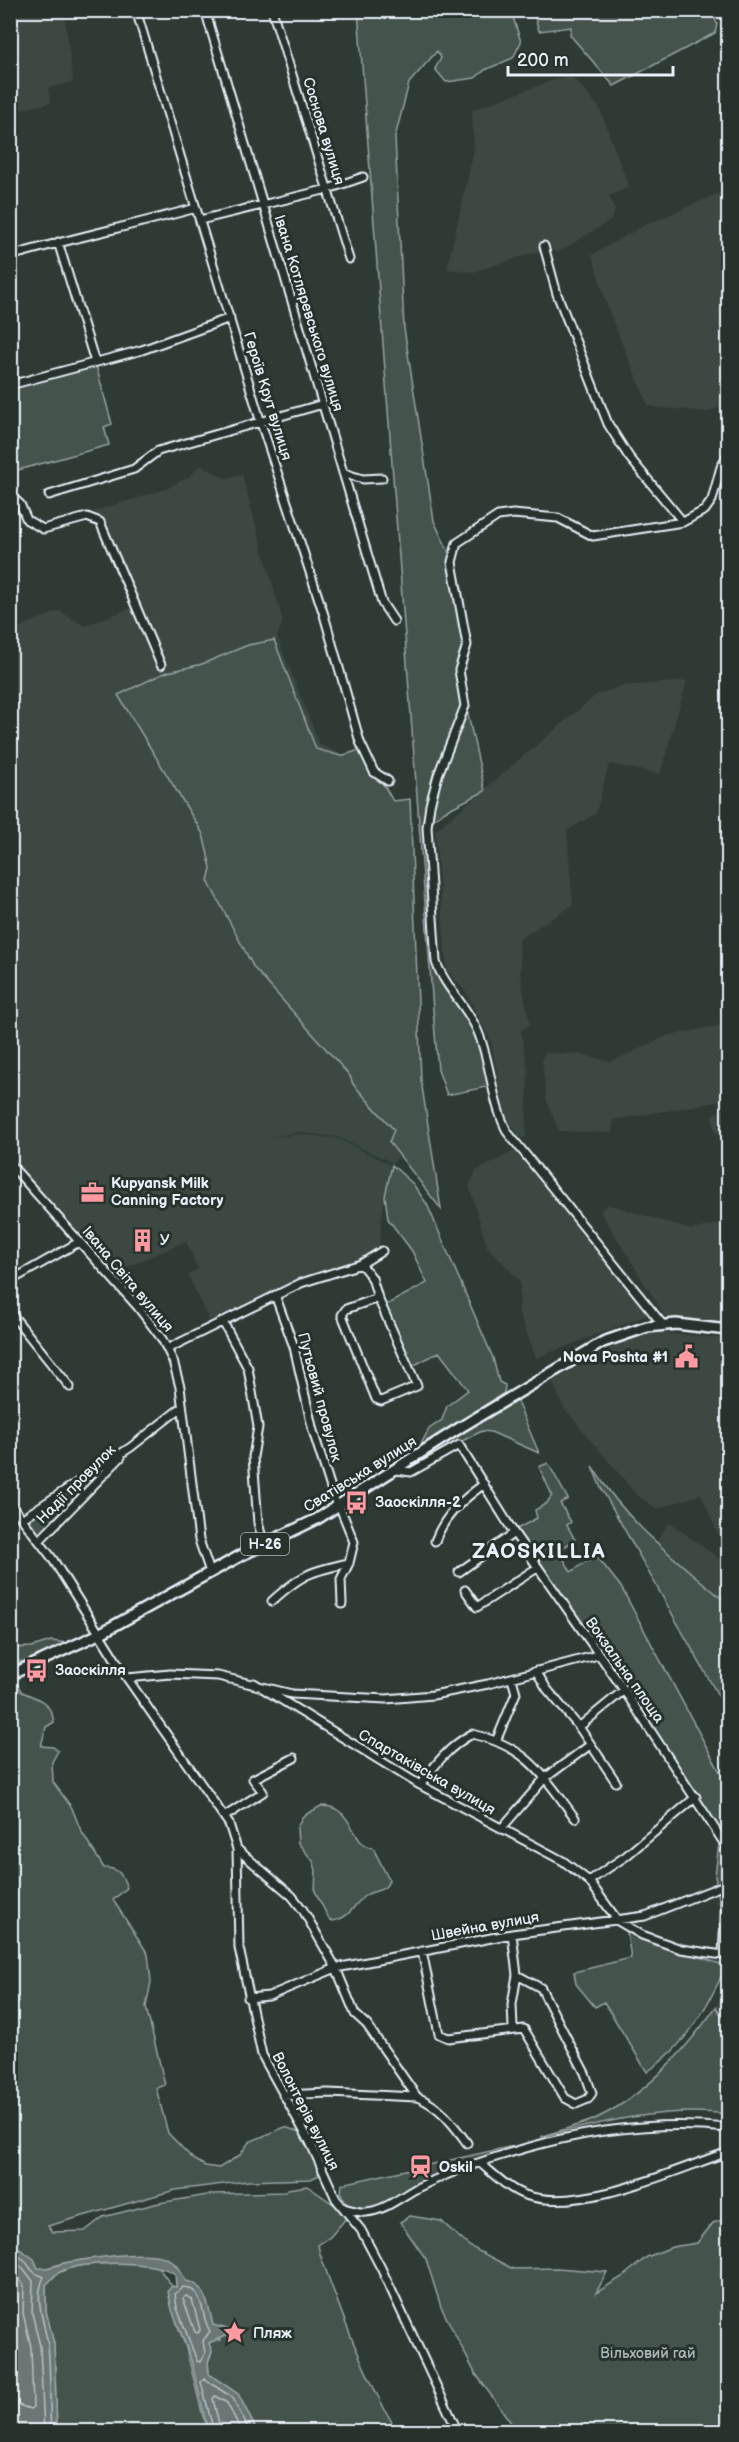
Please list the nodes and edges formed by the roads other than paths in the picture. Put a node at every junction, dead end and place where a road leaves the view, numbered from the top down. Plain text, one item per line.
1 (136, 10) edge
2 (205, 10) edge
3 (272, 10) edge
4 (363, 177) dead end
5 (328, 189) junction
6 (262, 205) junction
7 (196, 208) junction
8 (200, 220) junction
9 (58, 242) junction
10 (544, 246) dead end
11 (10, 256) edge
12 (349, 259) dead end
13 (230, 318) junction
14 (95, 362) junction
15 (10, 386) edge
16 (323, 404) junction
17 (261, 423) junction
18 (729, 454) edge
19 (343, 473) junction
20 (382, 478) dead end
21 (10, 495) edge
22 (49, 495) dead end
23 (683, 522) junction
24 (394, 621) dead end
25 (161, 665) dead end
26 (388, 781) dead end
27 (10, 1164) edge
28 (79, 1242) junction
29 (382, 1251) dead end
30 (361, 1264) junction
31 (10, 1281) edge
32 (275, 1295) junction
33 (378, 1298) junction
34 (10, 1312) edge
35 (223, 1322) junction
36 (663, 1325) junction
37 (729, 1330) edge
38 (167, 1349) junction
39 (70, 1387) dead end
40 (182, 1407) junction
41 (131, 1447) junction
42 (397, 1470) junction
43 (484, 1484) junction
44 (10, 1503) edge
45 (338, 1506) junction
46 (23, 1518) junction
47 (514, 1533) junction
48 (40, 1540) junction
49 (435, 1541) dead end
50 (264, 1545) junction
51 (350, 1563) junction
52 (537, 1568) junction
53 (210, 1572) junction
54 (459, 1572) dead end
55 (465, 1590) dead end
56 (272, 1601) dead end
57 (342, 1604) dead end
58 (99, 1634) junction
59 (598, 1655) junction
60 (536, 1671) junction
61 (10, 1675) edge
62 (127, 1678) junction
63 (512, 1679) junction
64 (254, 1683) junction
65 (624, 1690) junction
66 (579, 1727) junction
67 (497, 1739) junction
68 (590, 1745) junction
69 (294, 1758) dead end
70 (545, 1778) junction
71 (616, 1782) dead end
72 (420, 1785) junction
73 (696, 1797) junction
74 (224, 1817) junction
75 (575, 1818) dead end
76 (501, 1829) junction
77 (237, 1849) junction
78 (729, 1849) edge
79 (729, 1856) edge
80 (589, 1881) junction
81 (727, 1884) junction
82 (618, 1921) junction
83 (512, 1934) junction
84 (422, 1951) junction
85 (336, 1968) junction
86 (517, 1975) junction
87 (248, 1998) junction
88 (513, 2028) junction
89 (283, 2095) junction
90 (417, 2097) junction
91 (729, 2128) edge
92 (467, 2143) dead end
93 (729, 2152) edge
94 (480, 2163) junction
95 (344, 2208) junction
96 (459, 2432) edge

1 - 7 street, Героїв Крут вулиця
2 - 6 street, Івана Котляревського вулиця
3 - 5 street, Соснова вулиця
4 - 5 street
5 - 6 street
5 - 12 street, Соснова вулиця
6 - 8 street
6 - 16 street, Івана Котляревського вулиця
7 - 8 street, Героїв Крут вулиця
7 - 9 street
8 - 13 street, Героїв Крут вулиця
9 - 11 street
9 - 14 street
10 - 23 street
13 - 14 street
13 - 17 street, Героїв Крут вулиця
14 - 15 street
16 - 17 street
16 - 19 street, Івана Котляревського вулиця
17 - 22 street
17 - 26 street, Героїв Крут вулиця
18 - 23 street
19 - 20 street
19 - 24 street, Івана Котляревського вулиця
21 - 25 street
23 - 36 street
27 - 28 street, Івана Світа вулиця
28 - 31 street
28 - 38 street, Івана Світа вулиця
29 - 30 street
30 - 32 street
30 - 33 street
32 - 35 street
32 - 45 street, Путьовий провулок
33 - 33 street
34 - 39 street
35 - 38 street
35 - 50 street
36 - 37 main road, Сватівська вулиця / Н-26
36 - 42 main road, Сватівська вулиця / Н-26
38 - 40 street, Івана Світа вулиця
40 - 41 street, Надії провулок
40 - 53 street, Івана Світа вулиця
41 - 46 street, Надії провулок
41 - 48 street, Надії провулок
42 - 43 street, Вокзальна площа
42 - 45 main road, Сватівська вулиця / Н-26
43 - 47 street, Вокзальна площа
43 - 49 street
44 - 46 street, Волонтерів вулиця
45 - 50 main road, Сватівська вулиця / Н-26
45 - 51 street, Путьовий провулок
46 - 48 street, Волонтерів вулиця
47 - 52 street, Вокзальна площа
47 - 54 street
48 - 58 street, Волонтерів вулиця
50 - 53 main road, Сватівська вулиця / Н-26
51 - 56 street
51 - 57 street, Путьовий провулок
52 - 55 street
52 - 59 street, Вокзальна площа
53 - 58 main road, Сватівська вулиця / Н-26
58 - 61 main road, Сватівська вулиця / Н-26
58 - 62 street, Волонтерів вулиця
59 - 60 street
59 - 65 street, Вокзальна площа
60 - 63 street
60 - 66 street
62 - 64 street
62 - 74 street, Волонтерів вулиця
63 - 64 street
63 - 67 street
64 - 72 street, Спартаківська вулиця
65 - 66 street
65 - 73 street, Вокзальна площа
66 - 68 street
67 - 70 street
67 - 72 street
68 - 70 street
68 - 71 street
69 - 74 street
70 - 75 street
70 - 76 street
72 - 76 street, Спартаківська вулиця
73 - 78 street, Вокзальна площа
73 - 80 street
74 - 77 street, Волонтерів вулиця
76 - 80 street, Спартаківська вулиця
77 - 85 street
77 - 87 street, Волонтерів вулиця
79 - 81 street
80 - 82 street, Спартаківська вулиця
81 - 82 street, Швейна вулиця
81 - 82 street
82 - 83 street, Швейна вулиця
83 - 84 street, Швейна вулиця
83 - 86 street
84 - 85 street, Швейна вулиця
84 - 88 street
85 - 87 street, Швейна вулиця
85 - 90 street
86 - 88 street
86 - 88 street
87 - 89 street, Волонтерів вулиця
89 - 90 street
89 - 95 street, Волонтерів вулиця
90 - 92 street
91 - 94 street
93 - 94 street
94 - 95 street
95 - 96 street, Волонтерів вулиця

